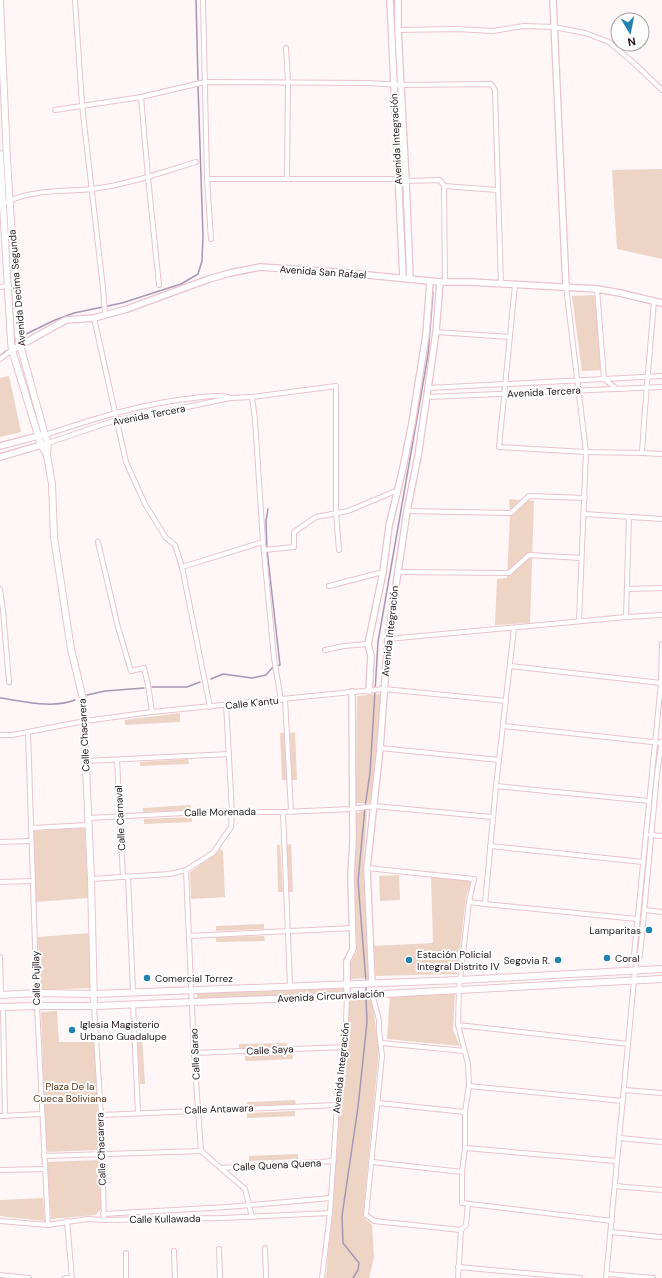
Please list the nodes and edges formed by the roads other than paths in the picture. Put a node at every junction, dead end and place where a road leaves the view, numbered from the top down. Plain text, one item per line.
1 (75, 0) edge
2 (203, 0) edge
3 (390, 0) edge
4 (398, 0) edge
5 (553, 0) edge
6 (0, 2) edge
7 (554, 27) junction
8 (398, 30) junction
9 (286, 48) dead end
10 (205, 82) junction
11 (288, 82) junction
12 (393, 84) junction
13 (400, 85) junction
14 (662, 90) edge
15 (141, 97) junction
16 (82, 105) junction
17 (56, 110) dead end
18 (0, 154) edge
19 (8, 159) junction
20 (0, 161) edge
21 (196, 162) dead end
22 (148, 177) junction
23 (207, 179) junction
24 (287, 179) junction
25 (398, 179) junction
26 (406, 181) junction
27 (444, 186) junction
28 (92, 189) junction
29 (497, 190) junction
30 (10, 201) junction
31 (3, 204) junction
32 (211, 239) dead end
33 (403, 278) junction
34 (410, 279) junction
35 (430, 281) junction
36 (442, 282) junction
37 (501, 284) junction
38 (159, 285) dead end
39 (514, 285) junction
40 (3, 287) edge
41 (566, 287) junction
42 (597, 289) junction
43 (654, 301) junction
44 (662, 304) edge
45 (105, 315) junction
46 (94, 318) junction
47 (436, 332) junction
48 (510, 337) junction
49 (20, 346) junction
50 (12, 350) junction
51 (0, 359) edge
52 (662, 376) edge
53 (648, 377) junction
54 (604, 379) junction
55 (577, 380) junction
56 (506, 384) junction
57 (646, 387) junction
58 (662, 387) edge
59 (428, 388) junction
60 (617, 389) junction
61 (579, 391) junction
62 (505, 394) junction
63 (252, 397) junction
64 (427, 397) junction
65 (230, 398) junction
66 (115, 412) junction
67 (116, 420) junction
68 (41, 435) junction
69 (48, 443) junction
70 (41, 445) junction
71 (0, 446) edge
72 (586, 452) junction
73 (642, 453) junction
74 (662, 454) edge
75 (47, 455) junction
76 (0, 457) edge
77 (398, 490) junction
78 (585, 498) junction
79 (407, 511) junction
80 (336, 513) junction
81 (584, 514) junction
82 (629, 517) junction
83 (662, 519) edge
84 (98, 542) dead end
85 (263, 542) junction
86 (264, 550) junction
87 (339, 550) dead end
88 (581, 558) junction
89 (182, 567) junction
90 (383, 572) junction
91 (397, 572) junction
92 (329, 586) dead end
93 (627, 588) junction
94 (662, 588) edge
95 (0, 589) edge
96 (662, 615) edge
97 (626, 617) junction
98 (580, 621) junction
99 (514, 628) junction
100 (388, 639) junction
101 (368, 644) junction
102 (662, 644) edge
103 (325, 650) dead end
104 (510, 666) junction
105 (9, 682) dead end
106 (660, 683) junction
107 (373, 690) junction
108 (384, 690) junction
109 (352, 692) junction
110 (283, 700) junction
111 (506, 701) junction
112 (226, 706) junction
113 (210, 707) junction
114 (152, 712) junction
115 (84, 721) junction
116 (503, 726) junction
117 (28, 732) junction
118 (0, 735) edge
119 (655, 742) junction
120 (662, 742) edge
121 (380, 748) junction
122 (229, 754) junction
123 (118, 760) junction
124 (499, 760) junction
125 (86, 761) junction
126 (496, 786) junction
127 (649, 801) junction
128 (374, 806) junction
129 (352, 809) junction
130 (291, 811) junction
131 (232, 812) junction
132 (283, 812) junction
133 (120, 816) junction
134 (492, 817) junction
135 (88, 818) junction
136 (89, 825) junction
137 (31, 828) junction
138 (646, 834) junction
139 (652, 835) junction
140 (662, 836) edge
141 (31, 841) junction
142 (0, 842) edge
143 (490, 846) junction
144 (643, 862) junction
145 (367, 868) junction
146 (186, 870) junction
147 (125, 877) junction
148 (91, 878) junction
149 (33, 881) junction
150 (0, 882) edge
151 (469, 902) junction
152 (485, 904) junction
153 (645, 910) junction
154 (662, 912) edge
155 (637, 919) junction
156 (352, 928) junction
157 (288, 931) junction
158 (189, 936) junction
159 (0, 958) edge
160 (637, 961) junction
161 (662, 969) edge
162 (635, 970) junction
163 (662, 979) edge
164 (460, 980) junction
165 (635, 980) junction
166 (346, 983) junction
167 (367, 983) junction
168 (290, 986) junction
169 (459, 989) junction
170 (191, 990) junction
171 (133, 992) junction
172 (37, 993) junction
173 (94, 994) junction
174 (368, 994) junction
175 (1, 995) edge
176 (347, 996) junction
177 (192, 1002) junction
178 (133, 1004) junction
179 (37, 1006) junction
180 (94, 1006) junction
181 (2, 1007) edge
182 (458, 1025) junction
183 (381, 1043) junction
184 (628, 1044) junction
185 (345, 1047) junction
186 (465, 1051) junction
187 (194, 1053) junction
188 (2, 1063) edge
189 (469, 1086) junction
190 (624, 1090) junction
191 (662, 1093) edge
192 (623, 1101) junction
193 (378, 1103) junction
194 (337, 1105) junction
195 (198, 1110) junction
196 (464, 1112) junction
197 (138, 1113) junction
198 (42, 1114) junction
199 (101, 1115) junction
200 (0, 1116) edge
201 (5, 1116) junction
202 (620, 1138) junction
203 (662, 1142) edge
204 (465, 1148) junction
205 (201, 1151) junction
206 (101, 1154) junction
207 (44, 1156) junction
208 (334, 1161) junction
209 (617, 1161) junction
210 (372, 1162) junction
211 (220, 1168) junction
212 (45, 1169) junction
213 (0, 1170) edge
214 (462, 1172) junction
215 (615, 1186) junction
216 (662, 1190) edge
217 (331, 1198) junction
218 (249, 1204) junction
219 (468, 1204) junction
220 (330, 1213) junction
221 (103, 1214) junction
222 (252, 1217) junction
223 (104, 1220) junction
224 (0, 1221) edge
225 (67, 1221) junction
226 (612, 1221) junction
227 (48, 1224) junction
228 (461, 1230) junction
229 (611, 1232) junction
230 (660, 1237) dead end
231 (265, 1248) dead end
232 (219, 1249) dead end
233 (174, 1251) dead end
234 (126, 1253) dead end
235 (458, 1267) junction
236 (0, 1275) edge
237 (606, 1276) edge
238 (29, 1278) edge
239 (65, 1278) edge
240 (72, 1278) edge
241 (126, 1278) edge
242 (175, 1278) edge
243 (220, 1278) edge
244 (266, 1278) edge
245 (322, 1278) edge
246 (458, 1278) edge
247 (580, 1278) edge
248 (653, 1278) edge

1 - 16 street
2 - 10 street
3 - 12 street, Avenida Integración
4 - 8 street, Avenida Integración
5 - 7 street
6 - 19 main road, Avenida Decima Segunda
7 - 8 street
7 - 14 street
7 - 41 street
8 - 13 street, Avenida Integración
9 - 11 street
10 - 11 street
10 - 15 street
10 - 23 street
11 - 12 street
11 - 24 street
12 - 13 street
12 - 25 street, Avenida Integración
13 - 26 street, Avenida Integración
13 - 29 street
15 - 16 street
15 - 22 street
16 - 17 street
16 - 28 street
18 - 20 main road, Avenida Decima Segunda
19 - 20 street
19 - 30 main road, Avenida Decima Segunda
20 - 31 main road, Avenida Decima Segunda
21 - 22 street
22 - 28 street
22 - 38 street
23 - 24 street
23 - 32 street
24 - 25 street
25 - 33 street, Avenida Integración
26 - 27 street
26 - 34 street, Avenida Integración
27 - 29 street
27 - 36 street
28 - 30 street
28 - 45 street
29 - 37 street
30 - 31 street
30 - 49 main road, Avenida Decima Segunda
31 - 40 main road, Avenida Decima Segunda
33 - 34 street, Avenida San Rafael
33 - 45 street, Avenida San Rafael
34 - 35 street, Avenida San Rafael
35 - 36 street, Avenida San Rafael
35 - 77 street, Avenida Integración
36 - 37 street, Avenida San Rafael
36 - 47 street, Avenida Integración
37 - 39 street, Avenida San Rafael
39 - 41 street, Avenida San Rafael
39 - 48 street
40 - 50 main road, Avenida Decima Segunda
41 - 42 street, Avenida San Rafael
41 - 55 street
42 - 43 street, Avenida San Rafael
42 - 54 street
43 - 44 street, Avenida San Rafael
43 - 53 street
45 - 46 street, Avenida San Rafael
46 - 49 street, Avenida San Rafael
46 - 66 street
47 - 48 street
47 - 59 street, Avenida Integración
48 - 56 street
49 - 50 street, Avenida San Rafael
49 - 68 main road, Avenida Decima Segunda
50 - 51 street, Avenida San Rafael
50 - 68 main road, Avenida Decima Segunda
52 - 53 street, Avenida Tercera
53 - 54 street, Avenida Tercera
53 - 57 street
54 - 55 street, Avenida Tercera
54 - 60 street
55 - 56 street, Avenida Tercera
55 - 61 street
56 - 59 street, Avenida Tercera
56 - 62 street
57 - 58 street, Avenida Tercera
57 - 60 street, Avenida Tercera
57 - 73 street
59 - 64 street, Avenida Integración
60 - 61 street, Avenida Tercera
61 - 62 street, Avenida Tercera
61 - 72 street
62 - 64 street, Avenida Tercera
62 - 72 street
63 - 65 street, Avenida Tercera
63 - 80 street, Avenida Tercera
63 - 85 street
64 - 79 street, Avenida Integración
65 - 66 street, Avenida Tercera
65 - 67 street, Avenida Tercera
66 - 67 street
66 - 68 street, Avenida Tercera
67 - 69 street, Avenida Tercera
67 - 89 street
68 - 69 main road, Avenida Decima Segunda
68 - 70 main road, Avenida Decima Segunda
68 - 71 street, Avenida Tercera
69 - 70 street, Avenida Tercera
69 - 75 main road, Avenida Decima Segunda
70 - 75 main road, Avenida Decima Segunda
70 - 76 street, Avenida Tercera
72 - 73 street
72 - 78 street
73 - 74 street
75 - 115 main road, Calle Chacarera
77 - 80 street
77 - 90 street, Avenida Integración
78 - 79 street
78 - 81 street
79 - 91 street, Avenida Integración
80 - 86 street
80 - 87 street
81 - 82 street
81 - 88 street
82 - 83 street
82 - 93 street
84 - 114 street
85 - 86 street
85 - 89 street
86 - 110 street
88 - 91 street
88 - 98 street
89 - 113 street
90 - 92 street
90 - 101 street, Avenida Integración
91 - 100 street, Avenida Integración
93 - 94 street
93 - 97 street
95 - 105 street
96 - 97 street
97 - 98 street
98 - 99 street
99 - 100 street
99 - 104 street
100 - 108 street, Avenida Integración
101 - 103 street
101 - 107 street, Avenida Integración
102 - 106 street
104 - 106 street
104 - 111 street
106 - 119 street
107 - 108 street, Calle K'antu
107 - 109 street, Calle K'antu
108 - 111 street, Calle K'antu
108 - 121 street, Avenida Integración
109 - 110 street, Calle K'antu
109 - 129 street, Avenida Integración
110 - 112 street, Calle K'antu
110 - 130 street
111 - 116 street
112 - 113 street, Calle K'antu
112 - 122 street
113 - 114 street, Calle K'antu
114 - 115 street, Calle K'antu
115 - 117 street, Calle K'antu
115 - 125 main road, Calle Chacarera
116 - 119 street
116 - 124 street
117 - 118 street, Calle K'antu
117 - 137 street, Calle Pujllay
119 - 120 street
119 - 127 street
120 - 139 street
121 - 124 street
121 - 128 street, Avenida Integración
122 - 123 street
122 - 131 street
123 - 125 street
123 - 133 street, Calle Carnaval
124 - 126 street
125 - 135 main road, Calle Chacarera
126 - 127 street
126 - 134 street
127 - 138 street
128 - 129 street, Calle Morenada
128 - 134 street, Calle Morenada
128 - 145 street, Avenida Integración
129 - 130 street, Calle Morenada
129 - 156 street, Avenida Integración
130 - 132 street, Calle Morenada
131 - 132 street, Calle Morenada
131 - 133 street, Calle Morenada
131 - 146 street
132 - 157 street
133 - 135 street, Calle Morenada
133 - 147 street, Calle Carnaval
134 - 143 street
135 - 136 main road, Calle Chacarera
136 - 137 street
136 - 148 main road, Calle Chacarera
137 - 141 street, Calle Pujllay
138 - 139 street
138 - 144 street
139 - 140 street
139 - 153 street
141 - 142 street
141 - 149 street, Calle Pujllay
143 - 144 street
143 - 152 street
144 - 155 street
145 - 151 street
145 - 167 street, Avenida Integración
146 - 147 street
146 - 158 street, Calle Sarao
147 - 148 street
147 - 171 street, Calle Carnaval
148 - 173 main road, Calle Chacarera
149 - 150 street
149 - 172 street, Calle Pujllay
151 - 152 street
151 - 164 street
152 - 155 street
153 - 154 street
153 - 160 street
155 - 160 street
156 - 157 street
156 - 166 street, Avenida Integración
157 - 158 street
157 - 168 street
158 - 170 street, Calle Sarao
159 - 175 street
160 - 162 street
161 - 162 main road, Avenida Circunvalación
162 - 164 main road, Avenida Circunvalación
162 - 165 street
163 - 165 main road, Avenida Circunvalación
164 - 167 main road, Avenida Circunvalación
164 - 169 street
165 - 169 main road, Avenida Circunvalación
165 - 184 street
166 - 167 main road, Avenida Circunvalación
166 - 168 main road, Avenida Circunvalación
166 - 176 street, Avenida Integración
168 - 170 main road, Avenida Circunvalación
169 - 174 main road, Avenida Circunvalación
169 - 182 street
170 - 171 main road, Avenida Circunvalación
170 - 177 street, Calle Sarao
171 - 173 main road, Avenida Circunvalación
172 - 173 main road, Avenida Circunvalación
172 - 175 main road, Avenida Circunvalación
172 - 179 street, Calle Pujllay
173 - 180 main road, Calle Chacarera
174 - 176 main road, Avenida Circunvalación
174 - 183 street
176 - 177 main road, Avenida Circunvalación
176 - 185 street, Avenida Integración
177 - 178 main road, Avenida Circunvalación
177 - 187 street, Calle Sarao
178 - 180 main road, Avenida Circunvalación
178 - 197 street
179 - 180 main road, Avenida Circunvalación
179 - 181 main road, Avenida Circunvalación
179 - 198 street, Calle Pujllay
180 - 199 street, Calle Chacarera
181 - 188 street
182 - 184 street
182 - 186 street
183 - 186 street
183 - 193 street
184 - 190 street
185 - 187 street, Calle Saya
185 - 194 street, Avenida Integración
186 - 189 street
187 - 195 street, Calle Sarao
188 - 201 street
189 - 192 street
189 - 196 street
190 - 191 street
190 - 192 street
192 - 202 street
193 - 196 street
193 - 210 street
194 - 195 street, Calle Antawara
194 - 208 street, Avenida Integración
195 - 197 street, Calle Antawara
195 - 205 street, Calle Sarao
196 - 204 street
197 - 199 street, Calle Antawara
198 - 201 street
198 - 207 street, Calle Pujllay
199 - 206 street, Calle Chacarera
200 - 201 street
202 - 203 street
202 - 209 street
204 - 209 street
204 - 214 street
205 - 206 street
205 - 211 street
206 - 207 street
206 - 221 street, Calle Chacarera
207 - 212 street, Calle Pujllay
208 - 211 street, Calle Quena Quena
208 - 217 street, Avenida Integración
209 - 215 street
210 - 214 street
210 - 228 street
211 - 218 street
212 - 213 street
212 - 227 street, Calle Pujllay
214 - 219 street
215 - 216 street
215 - 226 street
217 - 218 street
217 - 220 street, Avenida Integración
218 - 221 street
218 - 222 street
219 - 226 street
219 - 228 street
220 - 222 street, Calle Kullawada
220 - 245 street, Avenida Integración
221 - 223 street, Calle Chacarera
222 - 223 street, Calle Kullawada
223 - 225 street, Calle Kullawada
224 - 227 street, Calle Kullawada
225 - 227 street, Calle Kullawada
225 - 240 street
226 - 229 street
228 - 235 street
229 - 230 street
229 - 237 street
231 - 244 street
232 - 243 street
233 - 242 street
234 - 241 street
235 - 246 street
235 - 247 street
236 - 238 street
237 - 248 street
239 - 240 street

